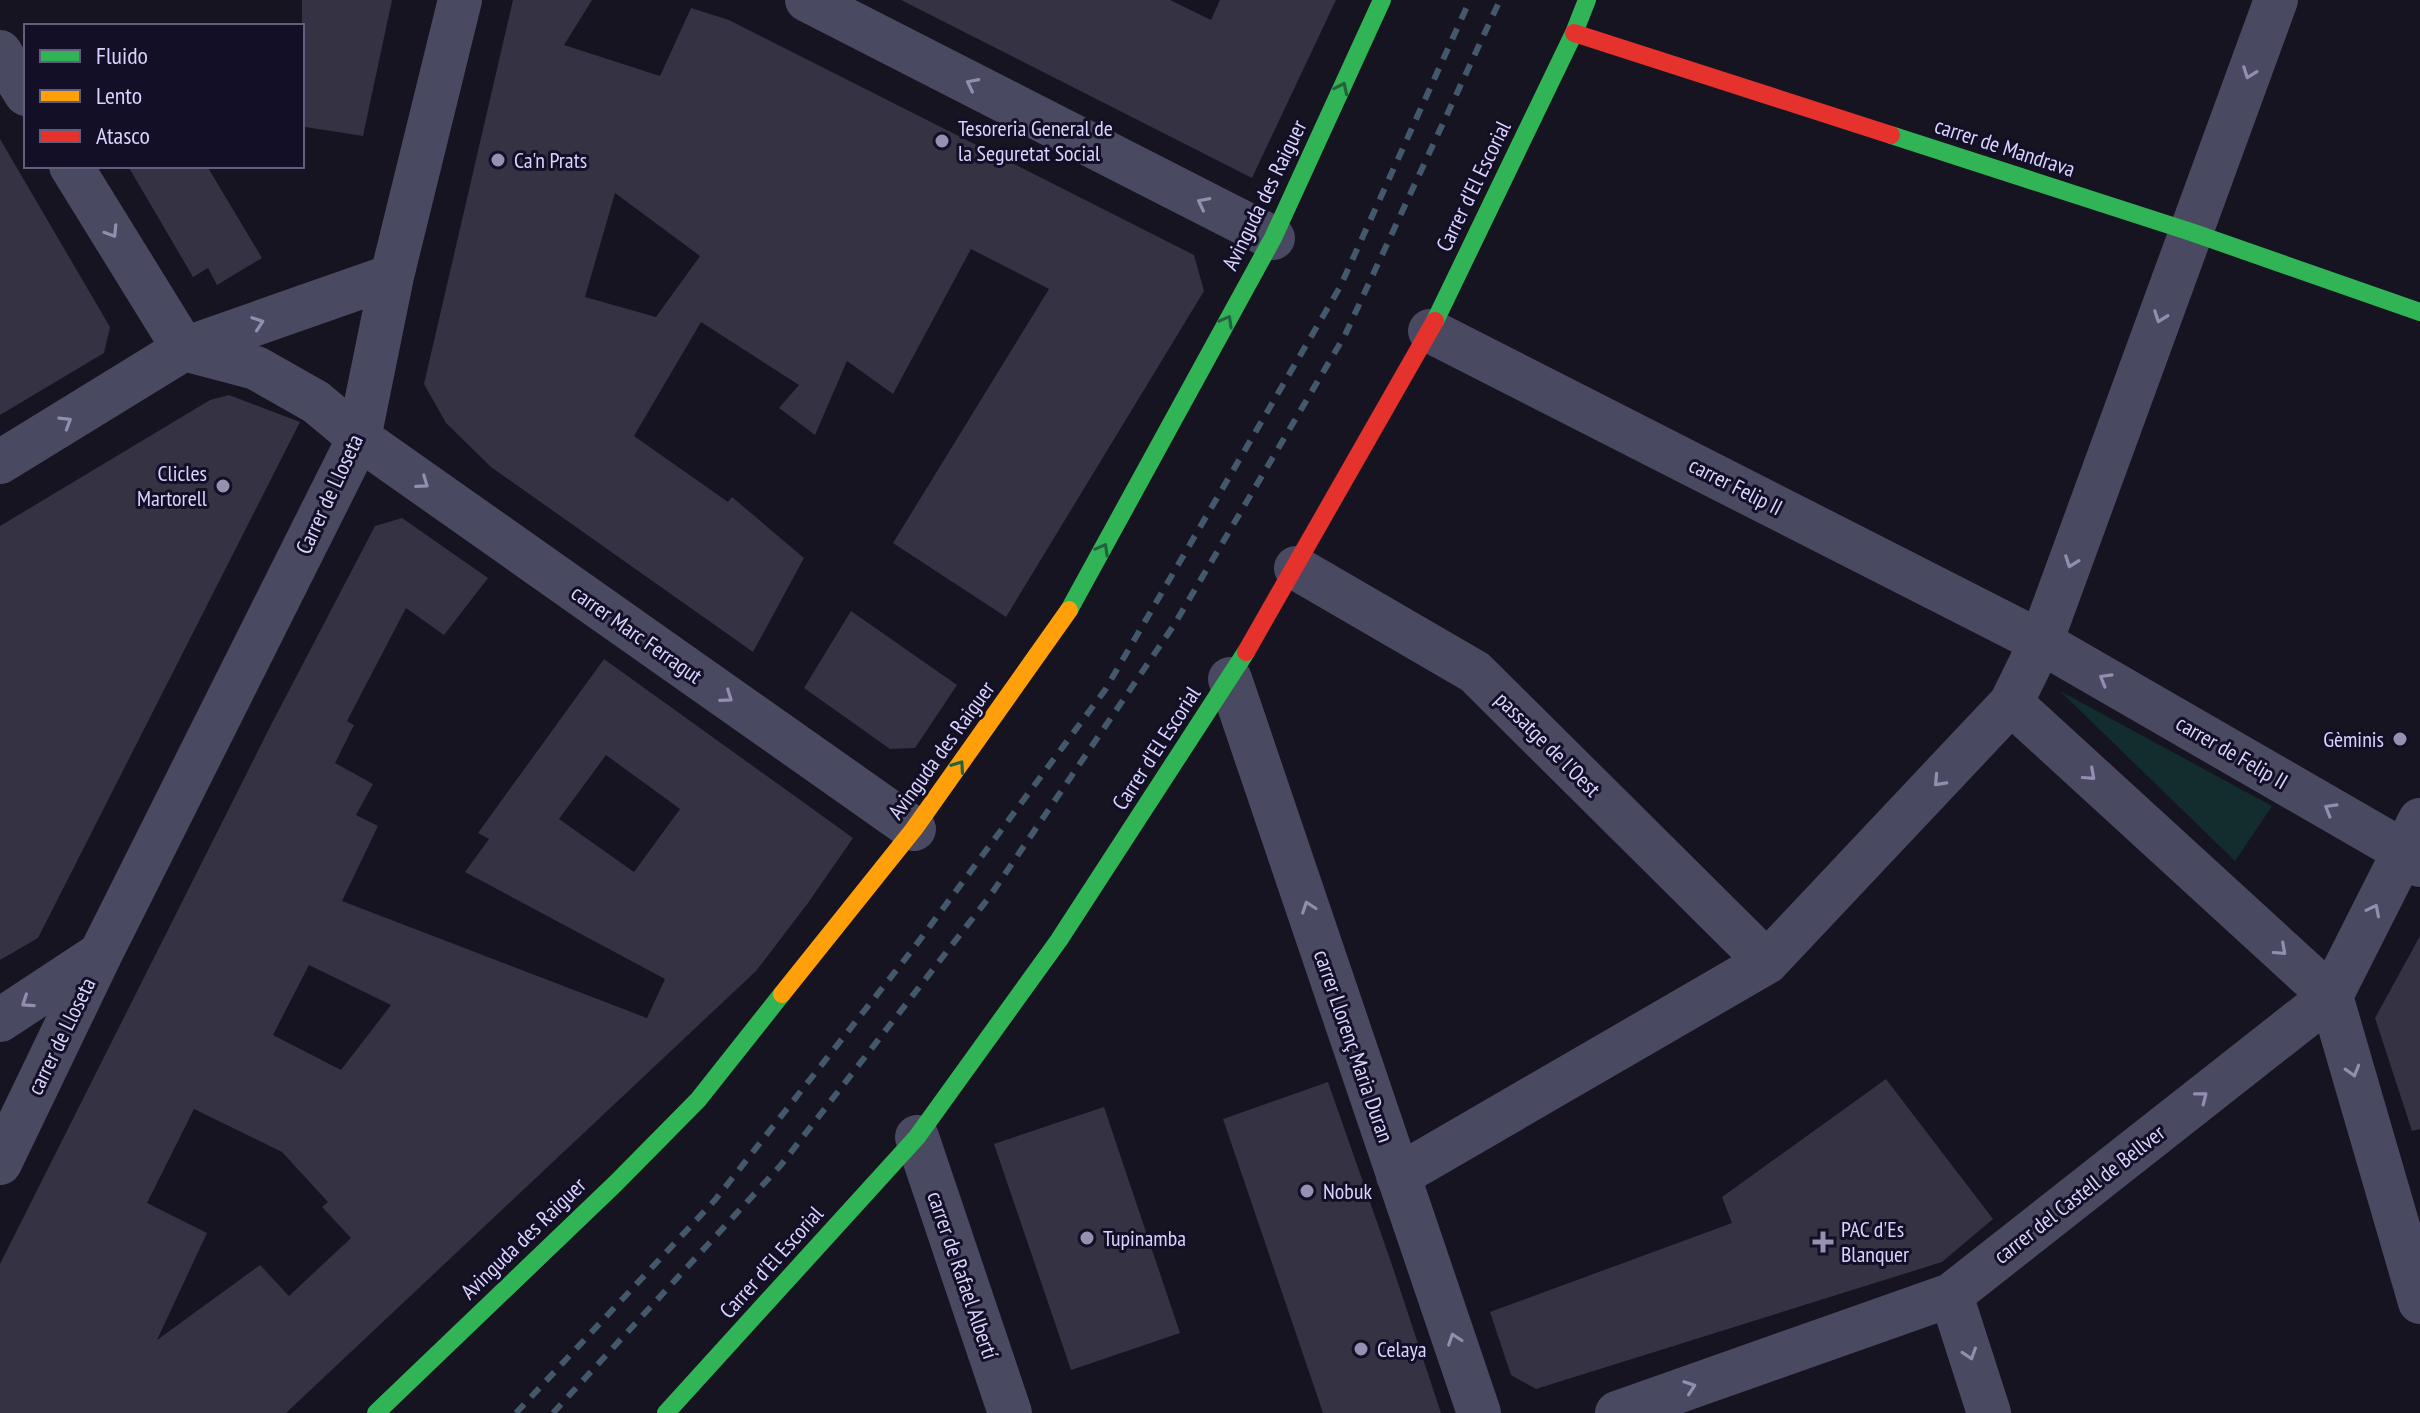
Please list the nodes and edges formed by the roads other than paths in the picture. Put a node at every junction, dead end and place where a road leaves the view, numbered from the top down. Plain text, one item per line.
1 (460, 0) edge
2 (807, 0) edge
3 (1382, 0) edge
4 (1587, 0) edge
5 (2276, 0) edge
6 (1574, 33) junction
7 (0, 52) edge
8 (24, 91) edge
9 (72, 168) edge
10 (2191, 232) junction
11 (1273, 238) junction
12 (392, 276) junction
13 (2420, 312) edge
14 (1430, 331) junction
15 (184, 349) junction
16 (359, 438) junction
17 (0, 462) edge
18 (1296, 568) junction
19 (2041, 642) junction
20 (1230, 679) junction
21 (2011, 703) junction
22 (914, 829) junction
23 (2414, 845) edge
24 (101, 953) junction
25 (1767, 962) junction
26 (2331, 996) junction
27 (0, 1020) edge
28 (917, 1137) junction
29 (4, 1138) edge
30 (1398, 1176) junction
31 (1951, 1295) junction
32 (2420, 1302) edge
33 (376, 1413) edge
34 (666, 1413) edge
35 (1010, 1413) edge
36 (1479, 1413) edge
37 (1617, 1413) edge
38 (1989, 1413) edge

1 - 12 street, Carrer de Lloseta
11 -> 2 street
11 -> 3 street, Avinguda des Raiguer
4 - 6 street, Carrer d'El Escorial
5 -> 10 street
6 - 10 street, carrer de Mandrava
6 - 14 street, Carrer d'El Escorial
7 - 8 street
9 -> 15 street
10 - 13 street, carrer de Mandrava
10 -> 19 street
22 -> 11 street, Avinguda des Raiguer
15 -> 12 street
12 - 16 street, Carrer de Lloseta
14 - 18 street, Carrer d'El Escorial
14 - 19 street, carrer Felip II
15 - 16 street, carrer Marc Ferragut
17 -> 15 street
16 -> 22 street, carrer Marc Ferragut
16 - 24 street, Carrer de Lloseta
18 - 20 street, Carrer d'El Escorial
18 - 25 street, passatge de l'Oest
19 - 21 street
23 -> 19 street, carrer de Felip II
20 - 28 street, Carrer d'El Escorial
30 -> 20 street, carrer Llorenç Maria Duran
21 -> 25 street
21 -> 26 street
22 - 33 street, Avinguda des Raiguer
26 -> 23 street, carrer del Castell de Bellver
24 -> 27 street
24 - 29 street, carrer de Lloseta
25 - 30 street
31 -> 26 street, carrer del Castell de Bellver
26 -> 32 street
28 - 34 street, Carrer d'El Escorial
28 - 35 street, carrer de Rafael Albertí
36 -> 30 street, carrer Llorenç Maria Duran
37 -> 31 street, carrer del Castell de Bellver
31 -> 38 street

